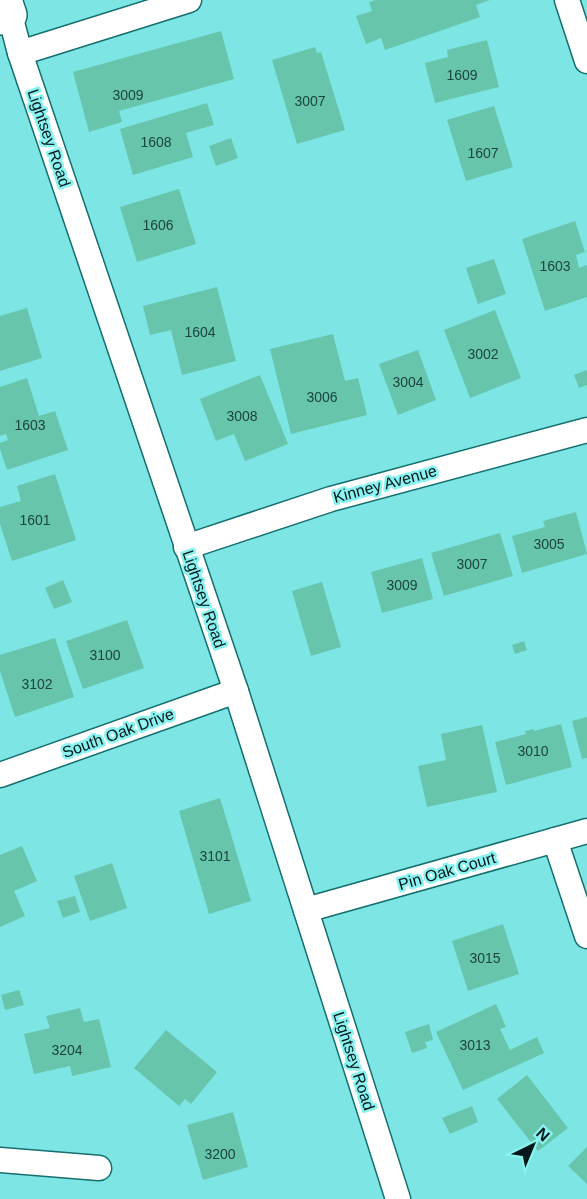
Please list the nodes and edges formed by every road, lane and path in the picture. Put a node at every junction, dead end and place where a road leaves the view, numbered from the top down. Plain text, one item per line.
1 (189, 0) edge
2 (567, 0) edge
3 (5, 11) edge
4 (20, 53) junction
5 (587, 61) edge
6 (587, 430) edge
7 (186, 547) junction
8 (236, 691) junction
9 (0, 776) edge
10 (587, 831) edge
11 (555, 840) junction
12 (306, 910) junction
13 (587, 936) edge
14 (0, 1160) edge
15 (99, 1168) dead end
16 (398, 1199) edge

1 - 4 street
2 - 5 street
3 - 4 street, Lightsey Road
4 - 7 street, Lightsey Road
6 - 7 street, Kinney Avenue
7 - 8 street, Lightsey Road
8 - 9 street, South Oak Drive
8 - 12 street, Lightsey Road
10 - 11 street, Pin Oak Court
11 - 12 street, Pin Oak Court
11 - 13 street
12 - 16 street, Lightsey Road
14 - 15 street

